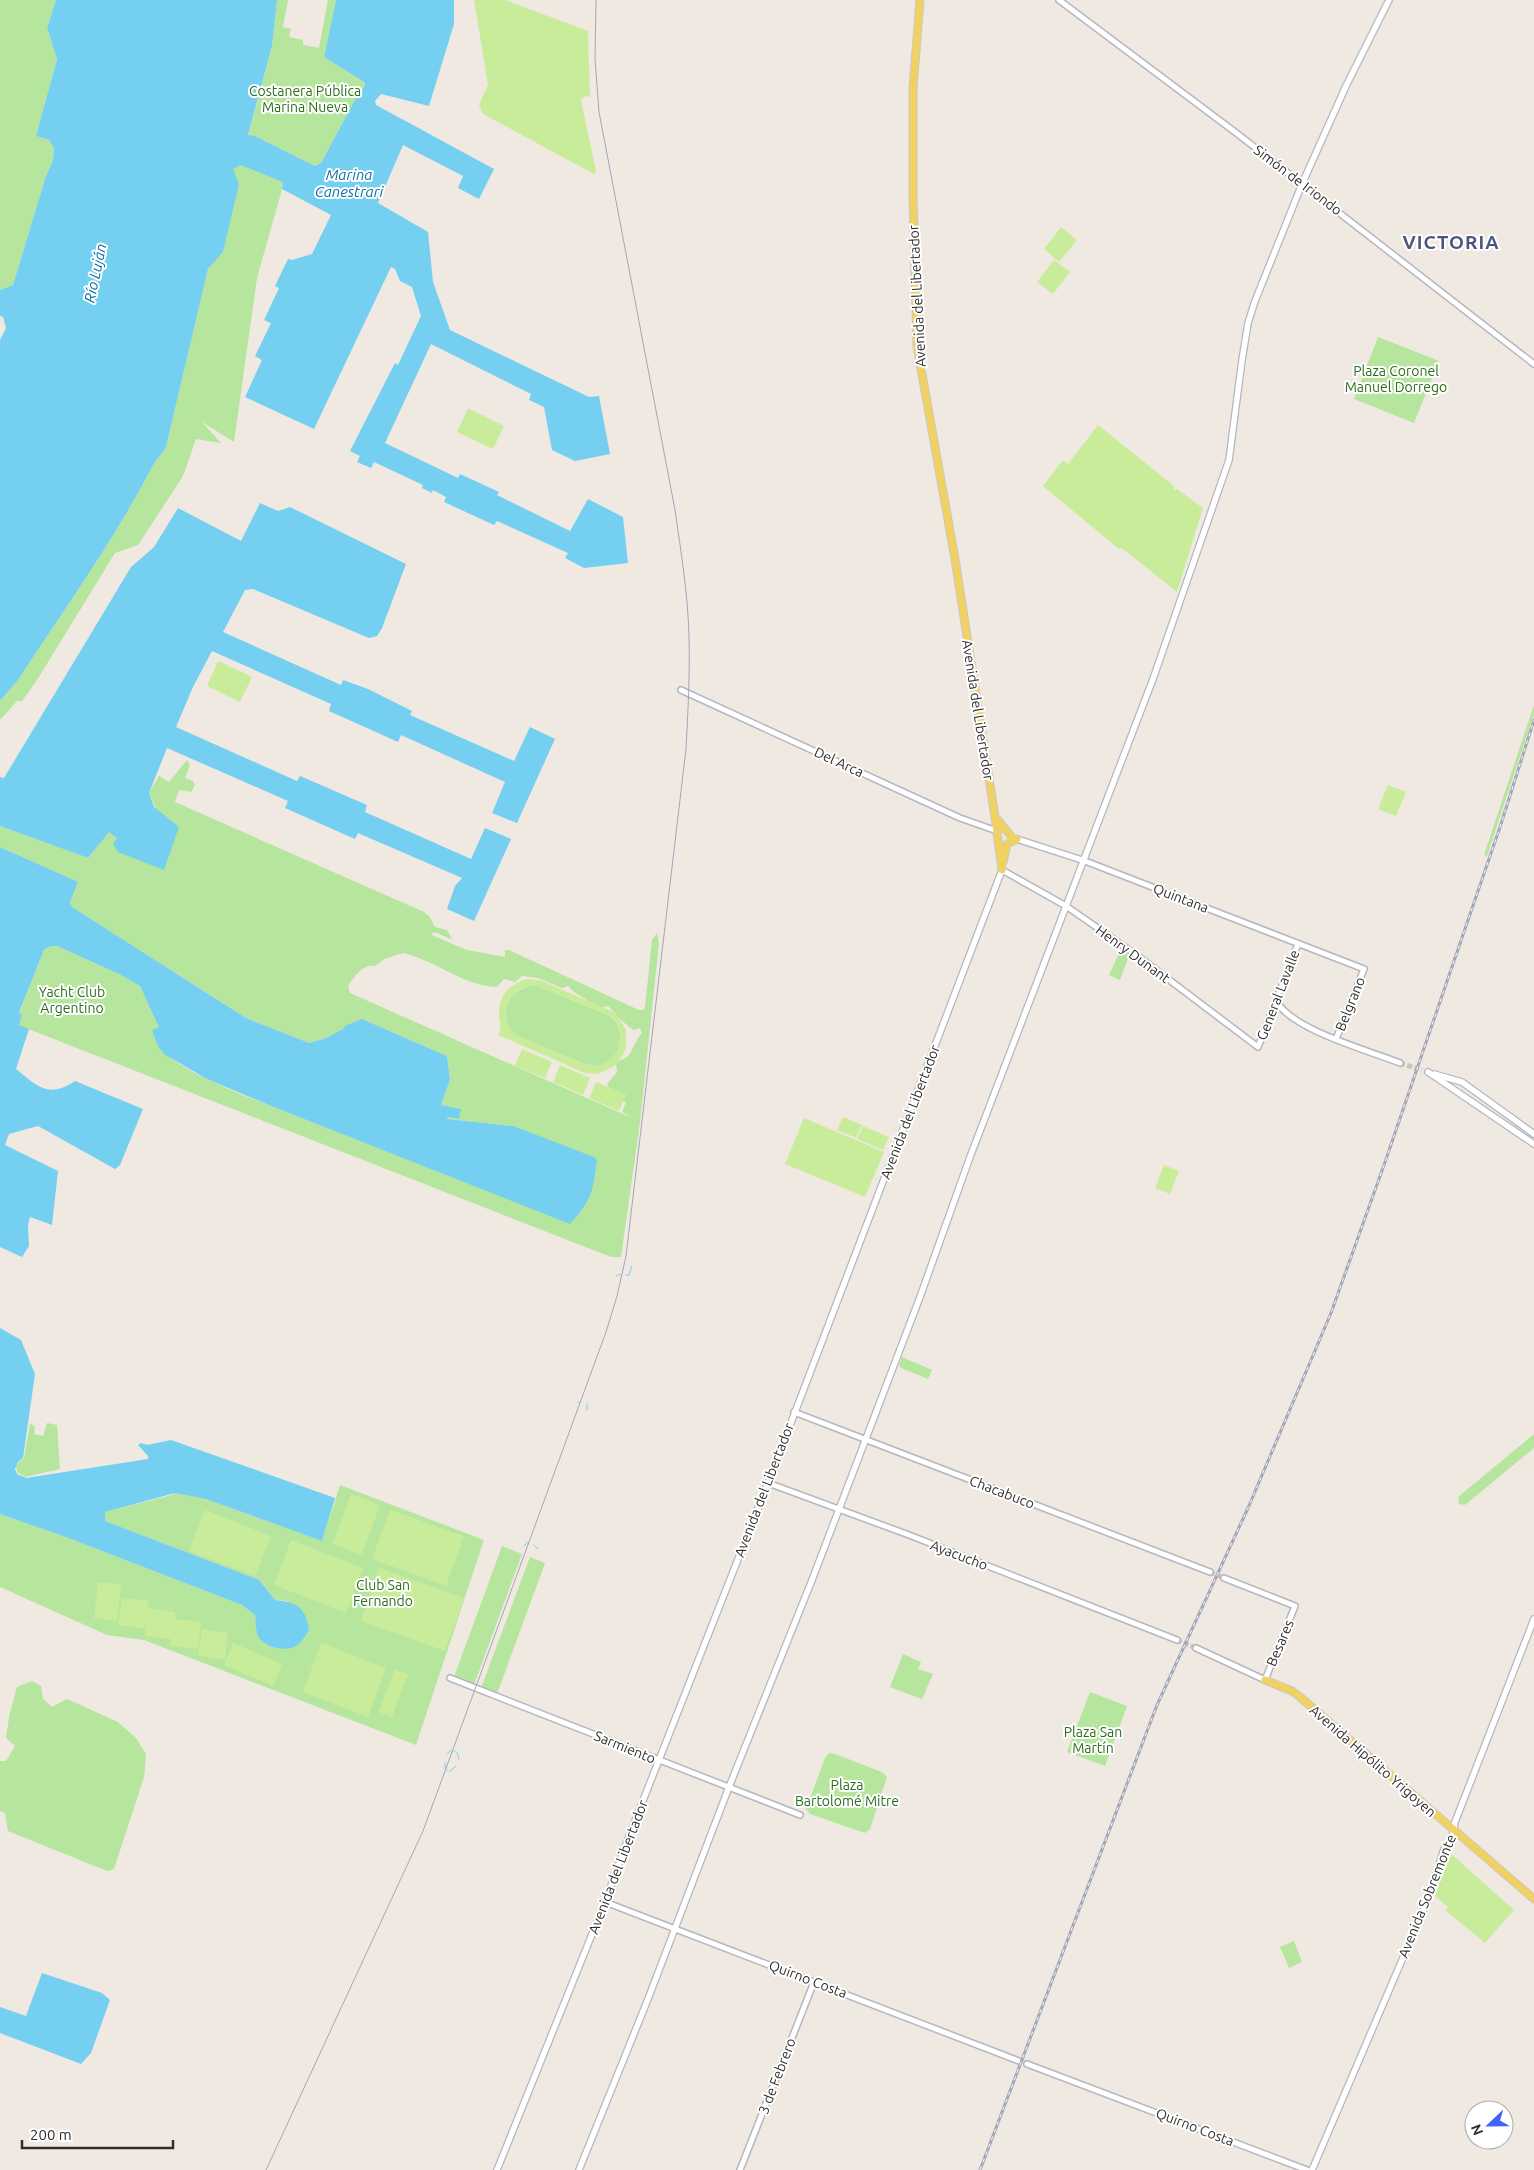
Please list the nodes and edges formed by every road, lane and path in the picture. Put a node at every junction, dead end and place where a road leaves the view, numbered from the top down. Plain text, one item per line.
1 (920, 0) edge
2 (1059, 0) edge
3 (1389, 0) edge
4 (1302, 184) junction
5 (1534, 364) edge
6 (681, 690) dead end
7 (996, 817) junction
8 (997, 831) junction
9 (1014, 838) junction
10 (1085, 861) junction
11 (1002, 870) junction
12 (1066, 906) junction
13 (1298, 944) junction
14 (1364, 970) joint
15 (1276, 1000) junction
16 (1282, 1010) junction
17 (1271, 1012) junction
18 (1336, 1039) junction
19 (1258, 1047) joint
20 (1400, 1063) tunnel mouth
21 (1422, 1070) tunnel mouth
22 (1428, 1072) junction
23 (1534, 1134) edge
24 (1534, 1144) edge
25 (794, 1412) junction
26 (865, 1439) junction
27 (768, 1483) junction
28 (838, 1510) junction
29 (1210, 1572) tunnel mouth
30 (1224, 1578) tunnel mouth
31 (1534, 1619) edge
32 (1177, 1640) tunnel mouth
33 (1196, 1648) tunnel mouth
34 (450, 1678) dead end
35 (1264, 1680) junction
36 (659, 1760) junction
37 (729, 1787) junction
38 (800, 1815) dead end
39 (1453, 1830) junction
40 (1534, 1899) edge
41 (605, 1902) junction
42 (675, 1929) junction
43 (814, 1982) junction
44 (1019, 2061) dead end
45 (1026, 2064) dead end
46 (497, 2170) edge
47 (579, 2170) edge
48 (740, 2170) edge
49 (1307, 2170) edge
50 (1312, 2170) edge

1 - 7 main road, Avenida del Libertador
2 - 4 street, Simón de Iriondo
3 - 4 main road
4 - 5 street, Simón de Iriondo
4 - 10 main road
6 - 8 street, Del Arca
7 - 8 main road, Avenida del Libertador
7 - 9 main road
8 - 9 main road, Quintana
8 - 11 main road, Avenida del Libertador
9 - 10 main road, Quintana
9 - 11 main road
10 - 12 main road
10 - 13 street, Quintana
11 - 12 street, Henry Dunant
11 - 25 main road, Avenida del Libertador
12 - 19 street, Henry Dunant
12 - 26 main road
13 - 14 street, Quintana
13 - 15 street, General Lavalle
14 - 18 street, Belgrano
15 - 16 street
15 - 17 street, General Lavalle
16 - 17 street
16 - 18 street
17 - 19 street, General Lavalle
18 - 20 street
21 - 22 street
22 - 23 main road
22 - 24 main road
25 - 26 street, Chacabuco
25 - 27 main road, Avenida del Libertador
26 - 28 main road
26 - 29 street, Chacabuco
27 - 28 street, Ayacucho
27 - 36 main road, Avenida del Libertador
28 - 32 street, Ayacucho
28 - 37 main road
30 - 35 street, Besares
31 - 39 main road, Avenida Sobremonte
33 - 35 street, Avenida Hipólito Yrigoyen
34 - 36 street, Sarmiento
35 - 39 main road, Avenida Hipólito Yrigoyen
36 - 37 street, Sarmiento
36 - 41 main road, Avenida del Libertador
37 - 38 street, Sarmiento
37 - 42 main road
39 - 40 main road, Avenida Hipólito Yrigoyen
39 - 50 main road, Avenida Sobremonte
41 - 42 street, Quirno Costa
41 - 46 main road, Avenida del Libertador
42 - 43 street, Quirno Costa
42 - 47 main road
43 - 44 street, Quirno Costa
43 - 48 street, 3 de Febrero
45 - 49 street, Quirno Costa

